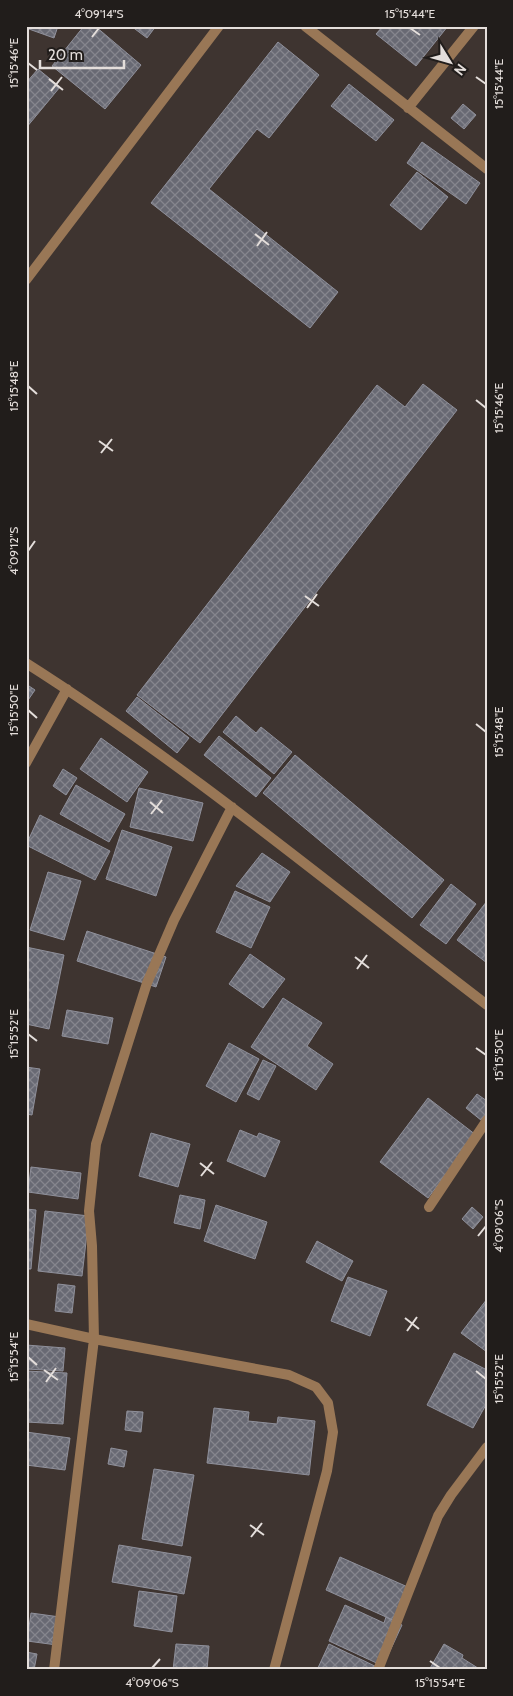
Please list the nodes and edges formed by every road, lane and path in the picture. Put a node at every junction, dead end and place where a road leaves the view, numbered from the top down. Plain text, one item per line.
1 (219, 26) edge
2 (305, 26) edge
3 (474, 26) edge
4 (408, 108) junction
5 (487, 169) edge
6 (26, 280) edge
7 (26, 664) edge
8 (67, 689) junction
9 (26, 762) edge
10 (232, 807) junction
11 (487, 1005) edge
12 (487, 1120) edge
13 (429, 1207) dead end
14 (26, 1324) edge
15 (94, 1339) junction
16 (487, 1447) edge
17 (54, 1670) edge
18 (274, 1670) edge
19 (378, 1670) edge

1 - 6 street
2 - 4 street
3 - 4 street
4 - 5 street
7 - 8 street
8 - 9 street
8 - 10 street
10 - 11 street
10 - 15 street
12 - 13 street
14 - 15 street
15 - 17 street
15 - 18 street
16 - 19 street

